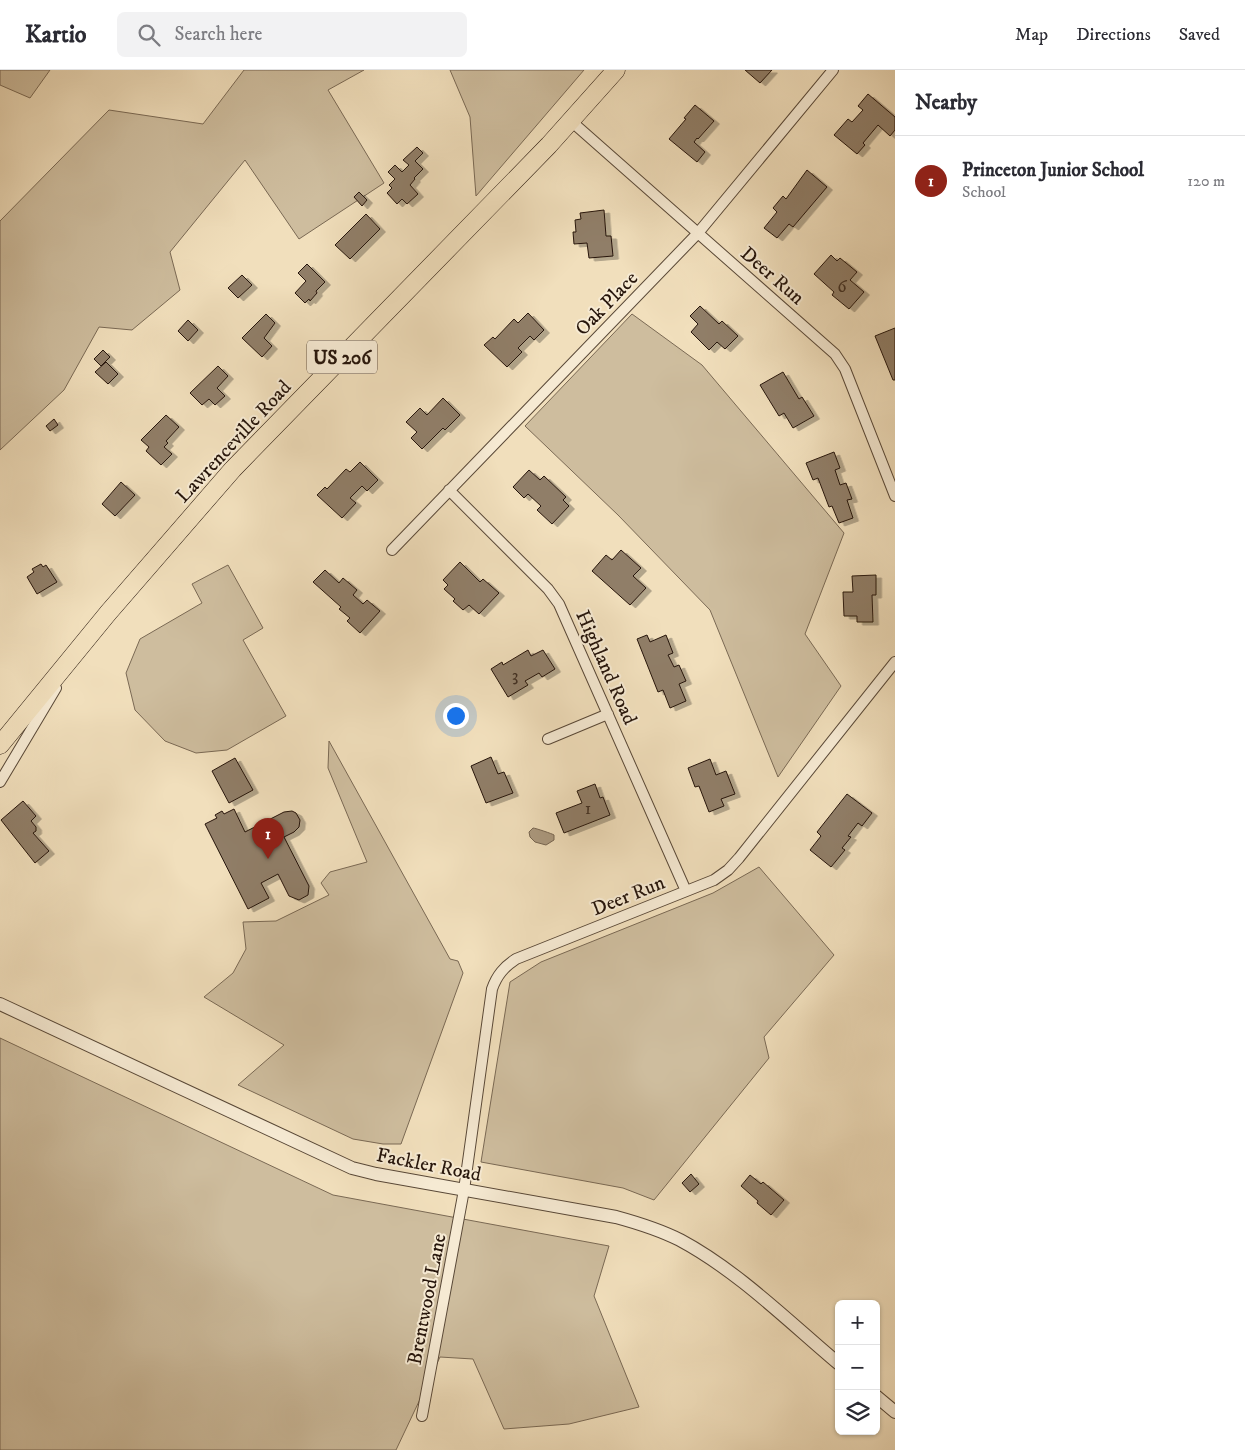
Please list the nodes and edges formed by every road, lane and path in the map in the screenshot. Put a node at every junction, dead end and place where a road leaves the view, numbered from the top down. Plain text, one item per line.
1 (616, 70) edge
2 (832, 70) edge
3 (571, 121) junction
4 (698, 233) junction
5 (449, 490) junction
6 (895, 496) edge
7 (392, 550) dead end
8 (78, 651) junction
9 (895, 662) edge
10 (608, 714) junction
11 (548, 739) dead end
12 (0, 745) edge
13 (0, 782) edge
14 (686, 891) junction
15 (0, 1004) edge
16 (464, 1190) junction
17 (835, 1361) edge
18 (880, 1399) edge
19 (895, 1412) edge
20 (422, 1416) dead end

1 - 3 highway, Lawrenceville Road / US 206
2 - 4 street, Oak Place
3 - 4 street, Deer Run
3 - 8 highway, Lawrenceville Road / US 206
4 - 5 street, Oak Place
4 - 6 street, Deer Run
5 - 7 street, Oak Place
5 - 10 street, Highland Road
8 - 12 highway, Lawrenceville Road / US 206
8 - 13 street
9 - 14 street, Deer Run
10 - 11 street
10 - 14 street, Highland Road
14 - 16 street, Deer Run
15 - 16 street, Fackler Road
16 - 17 street, Fackler Road
16 - 20 street, Brentwood Lane
18 - 19 street

